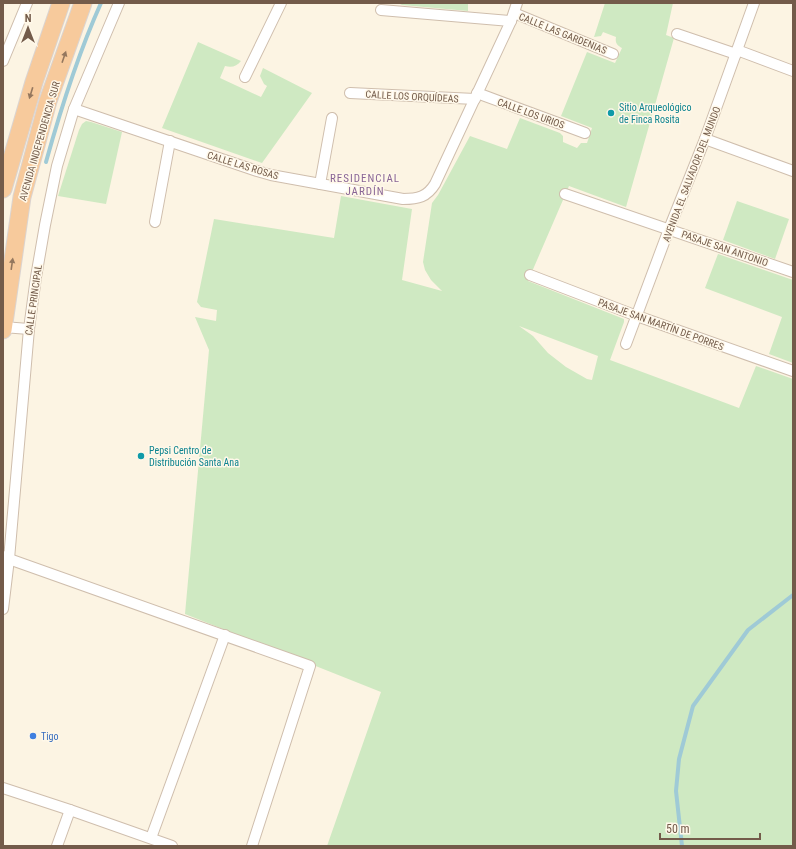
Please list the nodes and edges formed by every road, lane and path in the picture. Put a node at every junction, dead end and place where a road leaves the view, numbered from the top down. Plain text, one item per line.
1 (27, 3) edge
2 (61, 3) edge
3 (83, 3) edge
4 (119, 3) edge
5 (281, 3) edge
6 (754, 3) edge
7 (381, 10) dead end
8 (514, 12) edge
9 (677, 34) dead end
10 (736, 52) junction
11 (613, 54) dead end
12 (3, 60) edge
13 (793, 70) edge
14 (245, 77) dead end
15 (350, 93) dead end
16 (476, 96) junction
17 (74, 109) junction
18 (332, 118) dead end
19 (585, 133) dead end
20 (705, 139) junction
21 (170, 141) junction
22 (793, 171) edge
23 (320, 184) junction
24 (3, 189) edge
25 (566, 194) dead end
26 (155, 222) dead end
27 (669, 229) junction
28 (793, 272) edge
29 (530, 275) dead end
30 (637, 316) junction
31 (3, 327) edge
32 (29, 329) junction
33 (3, 330) edge
34 (626, 344) dead end
35 (793, 371) edge
36 (6, 558) edge
37 (3, 609) edge
38 (225, 635) junction
39 (3, 788) edge
40 (70, 810) junction
41 (151, 838) junction
42 (57, 846) edge
43 (172, 846) edge
44 (252, 846) edge

1 - 12 street
2 -> 24 highway, AVENIDA INDEPENDENCIA SUR
31 -> 3 highway, AVENIDA INDEPENDENCIA SUR
4 - 17 street, CALLE PRINCIPAL
5 - 14 street
6 - 10 street, AVENIDA EL SALVADOR DEL MUNDO
7 - 8 street, CALLE LAS GARDENIAS
8 - 11 street, CALLE LAS GARDENIAS
8 - 16 street
9 - 10 street
10 - 13 street
10 - 20 street, AVENIDA EL SALVADOR DEL MUNDO
15 - 16 street, CALLE LOS ORQUÍDEAS
16 - 19 street, CALLE LOS URIOS
16 - 23 street, CALLE LAS ROSAS
17 - 21 street, CALLE LAS ROSAS
17 - 32 street, CALLE PRINCIPAL
18 - 23 street
20 - 22 street
20 - 27 street, AVENIDA EL SALVADOR DEL MUNDO
21 - 23 street, CALLE LAS ROSAS
21 - 26 street
25 - 27 street, PASAJE SAN ANTONIO
27 - 28 street, PASAJE SAN ANTONIO
27 - 30 street, AVENIDA EL SALVADOR DEL MUNDO
29 - 30 street, PASAJE SAN MARTÍN DE PORRES
30 - 34 street, AVENIDA EL SALVADOR DEL MUNDO
30 - 35 street, PASAJE SAN MARTÍN DE PORRES
31 - 32 street
31 - 33 highway, AVENIDA INDEPENDENCIA SUR
32 - 36 street, CALLE PRINCIPAL
36 - 37 street, CALLE PRINCIPAL
36 - 38 street
38 - 41 street
38 - 44 street
39 - 40 street
40 - 41 street
40 - 42 street
41 - 43 street

